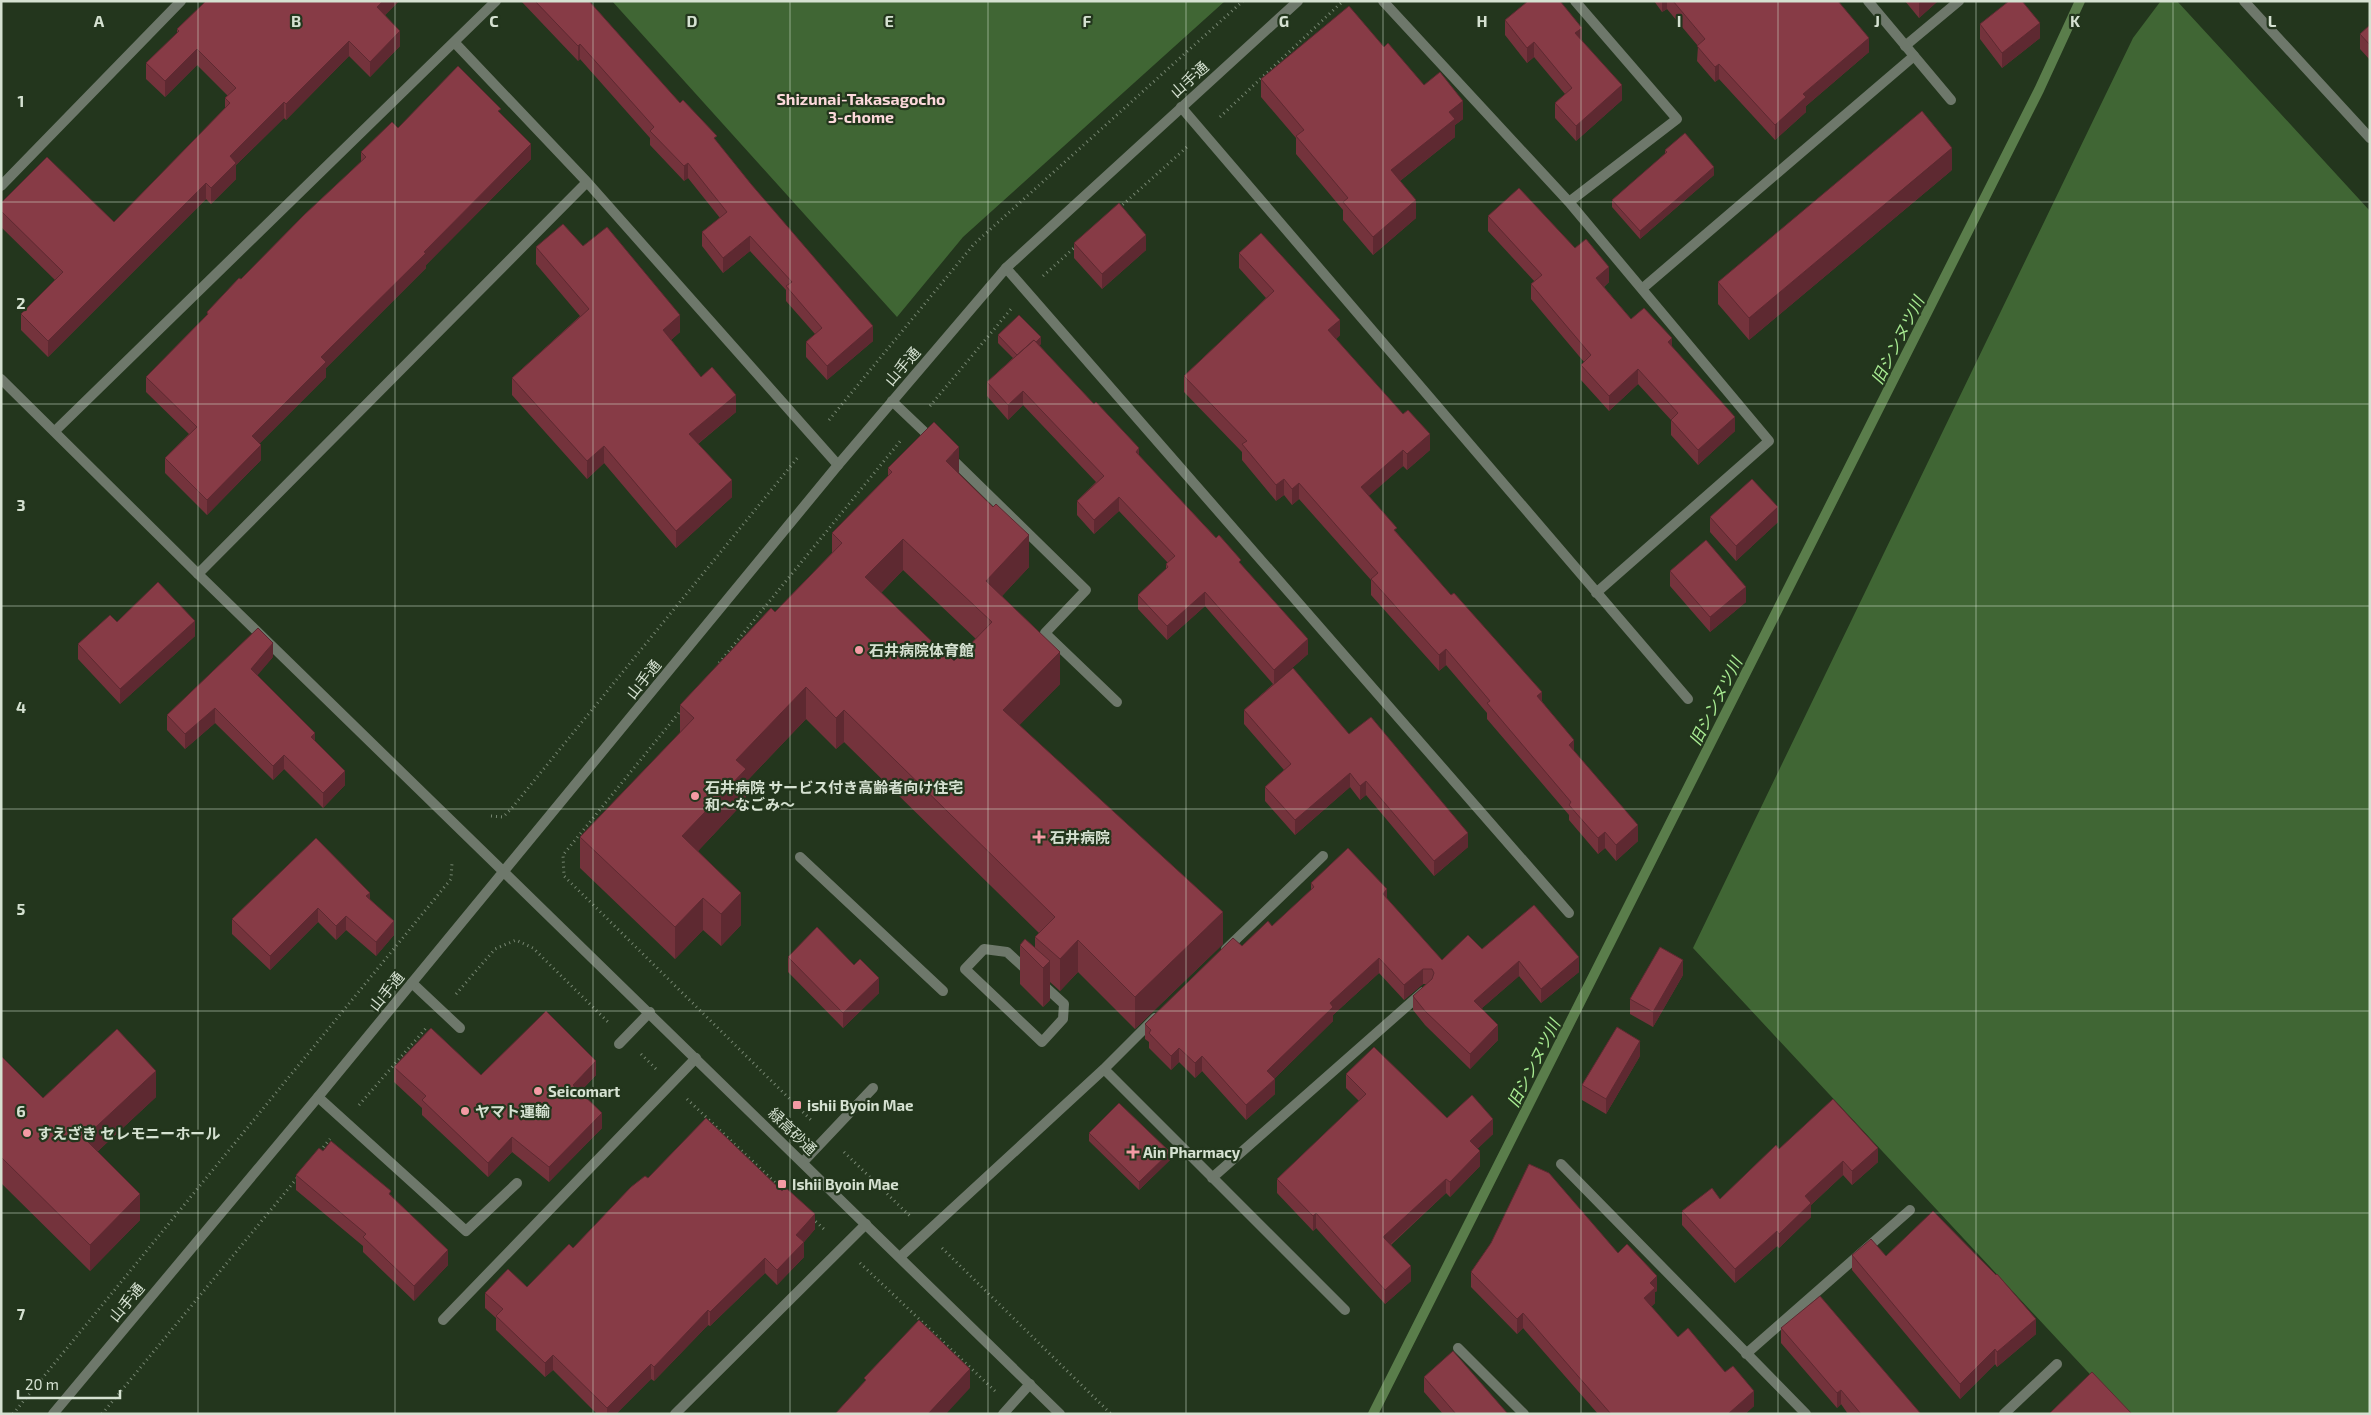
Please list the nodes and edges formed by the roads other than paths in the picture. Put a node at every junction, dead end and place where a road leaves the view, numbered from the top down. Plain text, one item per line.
1 (181, 1) edge
2 (496, 1) edge
3 (1298, 1) edge
4 (1384, 1) edge
5 (1575, 1) edge
6 (1868, 1) edge
7 (1959, 1) edge
8 (2244, 1) edge
9 (455, 43) junction
10 (1905, 46) junction
11 (1914, 56) junction
12 (1951, 100) dead end
13 (1181, 107) junction
14 (2370, 138) edge
15 (587, 182) junction
16 (1, 186) edge
17 (1569, 202) junction
18 (1006, 268) junction
19 (1643, 288) junction
20 (1, 379) edge
21 (892, 401) junction
22 (55, 431) junction
23 (838, 466) junction
24 (198, 574) junction
25 (1596, 593) junction
26 (1688, 699) dead end
27 (1117, 702) dead end
28 (800, 856) dead end
29 (1323, 856) dead end
30 (504, 871) junction
31 (1570, 913) dead end
32 (1221, 953) edge
33 (412, 984) junction
34 (1427, 989) edge
35 (944, 991) dead end
36 (1166, 1008) edge
37 (650, 1012) junction
38 (460, 1028) dead end
39 (622, 1041) road end
40 (1042, 1042) joint
41 (696, 1058) junction
42 (1104, 1068) junction
43 (873, 1088) dead end
44 (318, 1097) junction
45 (803, 1162) junction
46 (1561, 1164) dead end
47 (1212, 1178) junction
48 (517, 1183) dead end
49 (1910, 1210) dead end
50 (866, 1224) junction
51 (900, 1257) junction
52 (1345, 1310) dead end
53 (443, 1320) dead end
54 (1458, 1348) dead end
55 (1746, 1354) junction
56 (2057, 1364) dead end
57 (1030, 1384) junction
58 (1007, 1410) edge
59 (53, 1414) edge
60 (675, 1414) edge
61 (1060, 1414) edge
62 (1524, 1414) edge
63 (1806, 1414) edge
64 (2004, 1414) edge

1 - 16 street
2 - 9 street
3 - 13 street, 山手通
4 - 17 street
5 - 17 street
6 - 10 street
7 - 10 street
8 - 14 street
9 - 15 street
9 - 22 street
10 - 11 street
11 - 12 street
11 - 19 street
13 - 18 street, 山手通
13 - 25 street
15 - 23 street
15 - 24 street
17 - 19 street
18 - 21 street, 山手通
18 - 31 street
19 - 25 street
20 - 22 street, 緑高砂通
21 - 23 street, 山手通
21 - 27 street
22 - 24 street, 緑高砂通
23 - 30 street, 山手通
24 - 30 street, 緑高砂通
25 - 26 street
28 - 35 street
29 - 32 street
30 - 33 street, 山手通
30 - 37 street, 緑高砂通
33 - 38 street
33 - 44 street, 山手通
34 - 47 street
36 - 42 street
37 - 39 street
37 - 41 street, 緑高砂通
40 - 40 street
41 - 45 street, 緑高砂通
41 - 53 street
42 - 47 street
42 - 51 street
43 - 45 street
44 - 48 street
44 - 59 street, 山手通
45 - 50 street, 緑高砂通
46 - 55 street
47 - 52 street
49 - 55 street
50 - 51 street, 緑高砂通
50 - 60 street
51 - 57 street, 緑高砂通
54 - 62 street
55 - 63 street
56 - 64 street
57 - 58 street
57 - 61 street, 緑高砂通

